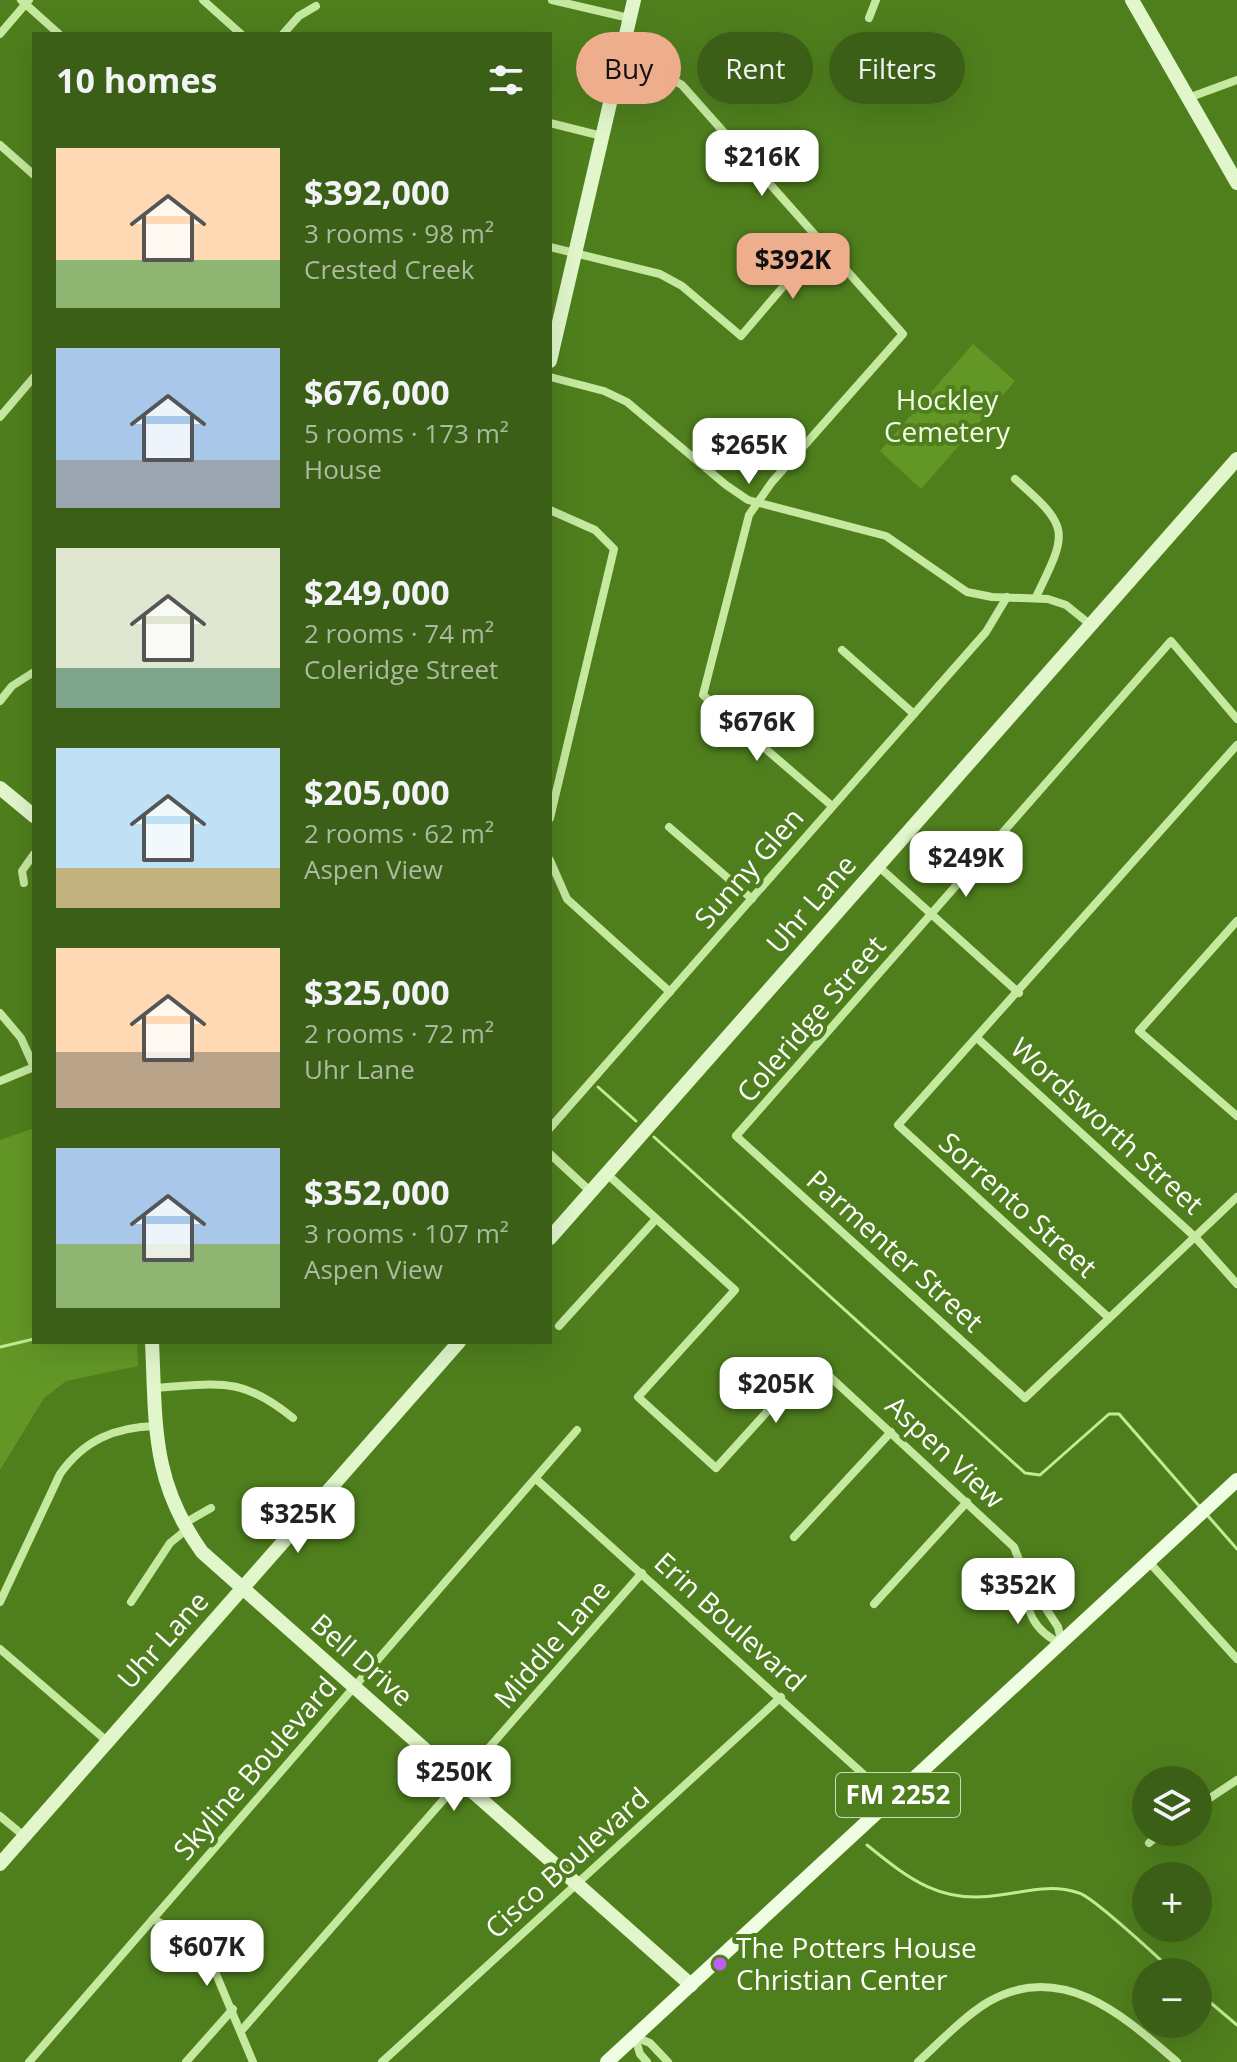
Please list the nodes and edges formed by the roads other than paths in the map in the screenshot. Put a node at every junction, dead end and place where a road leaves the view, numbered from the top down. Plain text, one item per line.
1 (203, 0) edge
2 (553, 0) edge
3 (634, 0) edge
4 (876, 0) edge
5 (1132, 0) edge
6 (25, 1) edge
7 (316, 6) dead end
8 (629, 18) junction
9 (869, 18) dead end
10 (57, 32) edge
11 (239, 32) edge
12 (285, 32) edge
13 (626, 32) edge
14 (0, 34) edge
15 (1237, 80) edge
16 (681, 84) edge
17 (1187, 99) junction
18 (610, 104) edge
19 (552, 124) edge
20 (602, 136) junction
21 (0, 145) edge
22 (32, 173) edge
23 (1237, 183) edge
24 (552, 248) edge
25 (827, 248) junction
26 (573, 253) junction
27 (552, 352) edge
28 (552, 378) edge
29 (32, 379) edge
30 (0, 417) edge
31 (1237, 459) edge
32 (1015, 479) dead end
33 (756, 502) junction
34 (552, 511) edge
35 (1007, 597) junction
36 (1036, 597) junction
37 (1093, 626) junction
38 (842, 650) dead end
39 (32, 673) edge
40 (0, 701) edge
41 (914, 714) junction
42 (1237, 719) edge
43 (1237, 745) edge
44 (0, 788) edge
45 (832, 806) junction
46 (552, 810) edge
47 (32, 814) edge
48 (669, 827) dead end
49 (32, 857) edge
50 (552, 865) edge
51 (878, 866) junction
52 (24, 883) dead end
53 (752, 899) junction
54 (932, 914) junction
55 (1237, 921) edge
56 (670, 992) junction
57 (1019, 993) junction
58 (0, 1013) edge
59 (977, 1038) junction
60 (32, 1063) edge
61 (32, 1068) edge
62 (0, 1081) edge
63 (1237, 1116) edge
64 (552, 1126) edge
65 (736, 1136) joint
66 (552, 1156) edge
67 (607, 1174) junction
68 (591, 1192) junction
69 (1237, 1197) edge
70 (656, 1219) junction
71 (552, 1236) edge
72 (1195, 1237) junction
73 (1237, 1284) edge
74 (1108, 1317) junction
75 (559, 1326) dead end
76 (152, 1344) edge
77 (457, 1344) edge
78 (154, 1388) junction
79 (293, 1418) dead end
80 (156, 1426) junction
81 (577, 1430) dead end
82 (891, 1432) junction
83 (536, 1479) junction
84 (1237, 1480) edge
85 (967, 1502) junction
86 (211, 1508) dead end
87 (184, 1527) junction
88 (794, 1537) dead end
89 (1149, 1562) junction
90 (642, 1573) junction
91 (1026, 1578) junction
92 (242, 1590) junction
93 (0, 1602) edge
94 (131, 1602) dead end
95 (874, 1604) dead end
96 (1062, 1644) junction
97 (0, 1649) edge
98 (1237, 1659) edge
99 (354, 1687) junction
100 (781, 1697) junction
101 (108, 1742) junction
102 (462, 1780) junction
103 (1237, 1780) edge
104 (1212, 1797) edge
105 (892, 1800) junction
106 (0, 1816) edge
107 (24, 1836) junction
108 (0, 1864) edge
109 (578, 1882) junction
110 (153, 1919) junction
111 (691, 1985) junction
112 (233, 2009) junction
113 (241, 2031) junction
114 (635, 2037) junction
115 (929, 2058) edge
116 (29, 2062) edge
117 (186, 2062) edge
118 (253, 2062) edge
119 (382, 2062) edge
120 (607, 2062) edge
121 (647, 2062) edge
122 (668, 2062) edge
123 (918, 2062) edge
124 (1177, 2062) edge

1 - 11 street
2 - 8 street
3 - 8 street
4 - 9 street
5 - 17 street
6 - 10 street
6 - 14 street
7 - 12 street
8 - 13 street
15 - 17 street
16 - 25 street
17 - 23 street
18 - 20 street
19 - 20 street
20 - 26 street
21 - 22 street
24 - 26 street
25 - 26 street
25 - 33 street
26 - 27 street
28 - 33 street
29 - 30 street
31 - 37 street, Uhr Lane
32 - 36 street
33 - 35 street
33 - 45 street
34 - 46 street
35 - 36 street
35 - 41 street, Sunny Glen
36 - 37 street
37 - 51 street, Uhr Lane
38 - 41 street
39 - 40 street
41 - 45 street, Sunny Glen
42 - 54 street, Coleridge Street
43 - 57 street
44 - 47 street
45 - 53 street, Sunny Glen
48 - 53 street
49 - 52 street
50 - 56 street
51 - 54 street
51 - 67 street, Uhr Lane
53 - 56 street, Sunny Glen
54 - 57 street
54 - 65 street, Coleridge Street
55 - 63 street
56 - 64 street, Sunny Glen
57 - 59 street
58 - 60 street
59 - 72 street, Wordsworth Street
59 - 74 street, Sorrento Street
61 - 62 street
65 - 74 street, Parmenter Street
66 - 68 street
67 - 68 street, Uhr Lane
67 - 70 street, Aspen View
68 - 71 street, Uhr Lane
69 - 72 street
70 - 75 street
70 - 82 street, Aspen View
72 - 73 street, Wordsworth Street
72 - 74 street
76 - 78 street, Bell Drive
77 - 92 street, Uhr Lane
78 - 79 street
78 - 80 street, Bell Drive
80 - 87 street, Bell Drive
80 - 93 street
81 - 83 street, Skyline Boulevard
82 - 85 street, Aspen View
82 - 88 street
83 - 90 street, Erin Boulevard
83 - 99 street, Skyline Boulevard
84 - 89 main road, FM 2252
85 - 91 street, Aspen View
85 - 95 street
86 - 87 street
87 - 92 street, Bell Drive
87 - 94 street
89 - 96 main road, FM 2252
89 - 98 street
90 - 100 street, Erin Boulevard
90 - 102 street, Middle Lane
91 - 96 street, Aspen View
91 - 96 street, Aspen View
92 - 99 street, Bell Drive
92 - 101 street, Uhr Lane
96 - 105 main road, FM 2252
97 - 101 street
99 - 102 street, Bell Drive
99 - 110 street, Skyline Boulevard
100 - 105 street, Erin Boulevard
100 - 109 street, Cisco Boulevard
101 - 107 street, Uhr Lane
102 - 109 street, Bell Drive
102 - 113 street, Middle Lane
103 - 104 street
105 - 111 main road, FM 2252
106 - 107 street
107 - 108 street, Uhr Lane
109 - 111 street, Bell Drive
109 - 119 street, Cisco Boulevard
110 - 112 street
110 - 116 street, Skyline Boulevard
111 - 114 main road, FM 2252
112 - 113 street
112 - 117 street
113 - 118 street
114 - 120 main road, FM 2252
114 - 121 street
114 - 122 street
115 - 123 street
115 - 124 street

